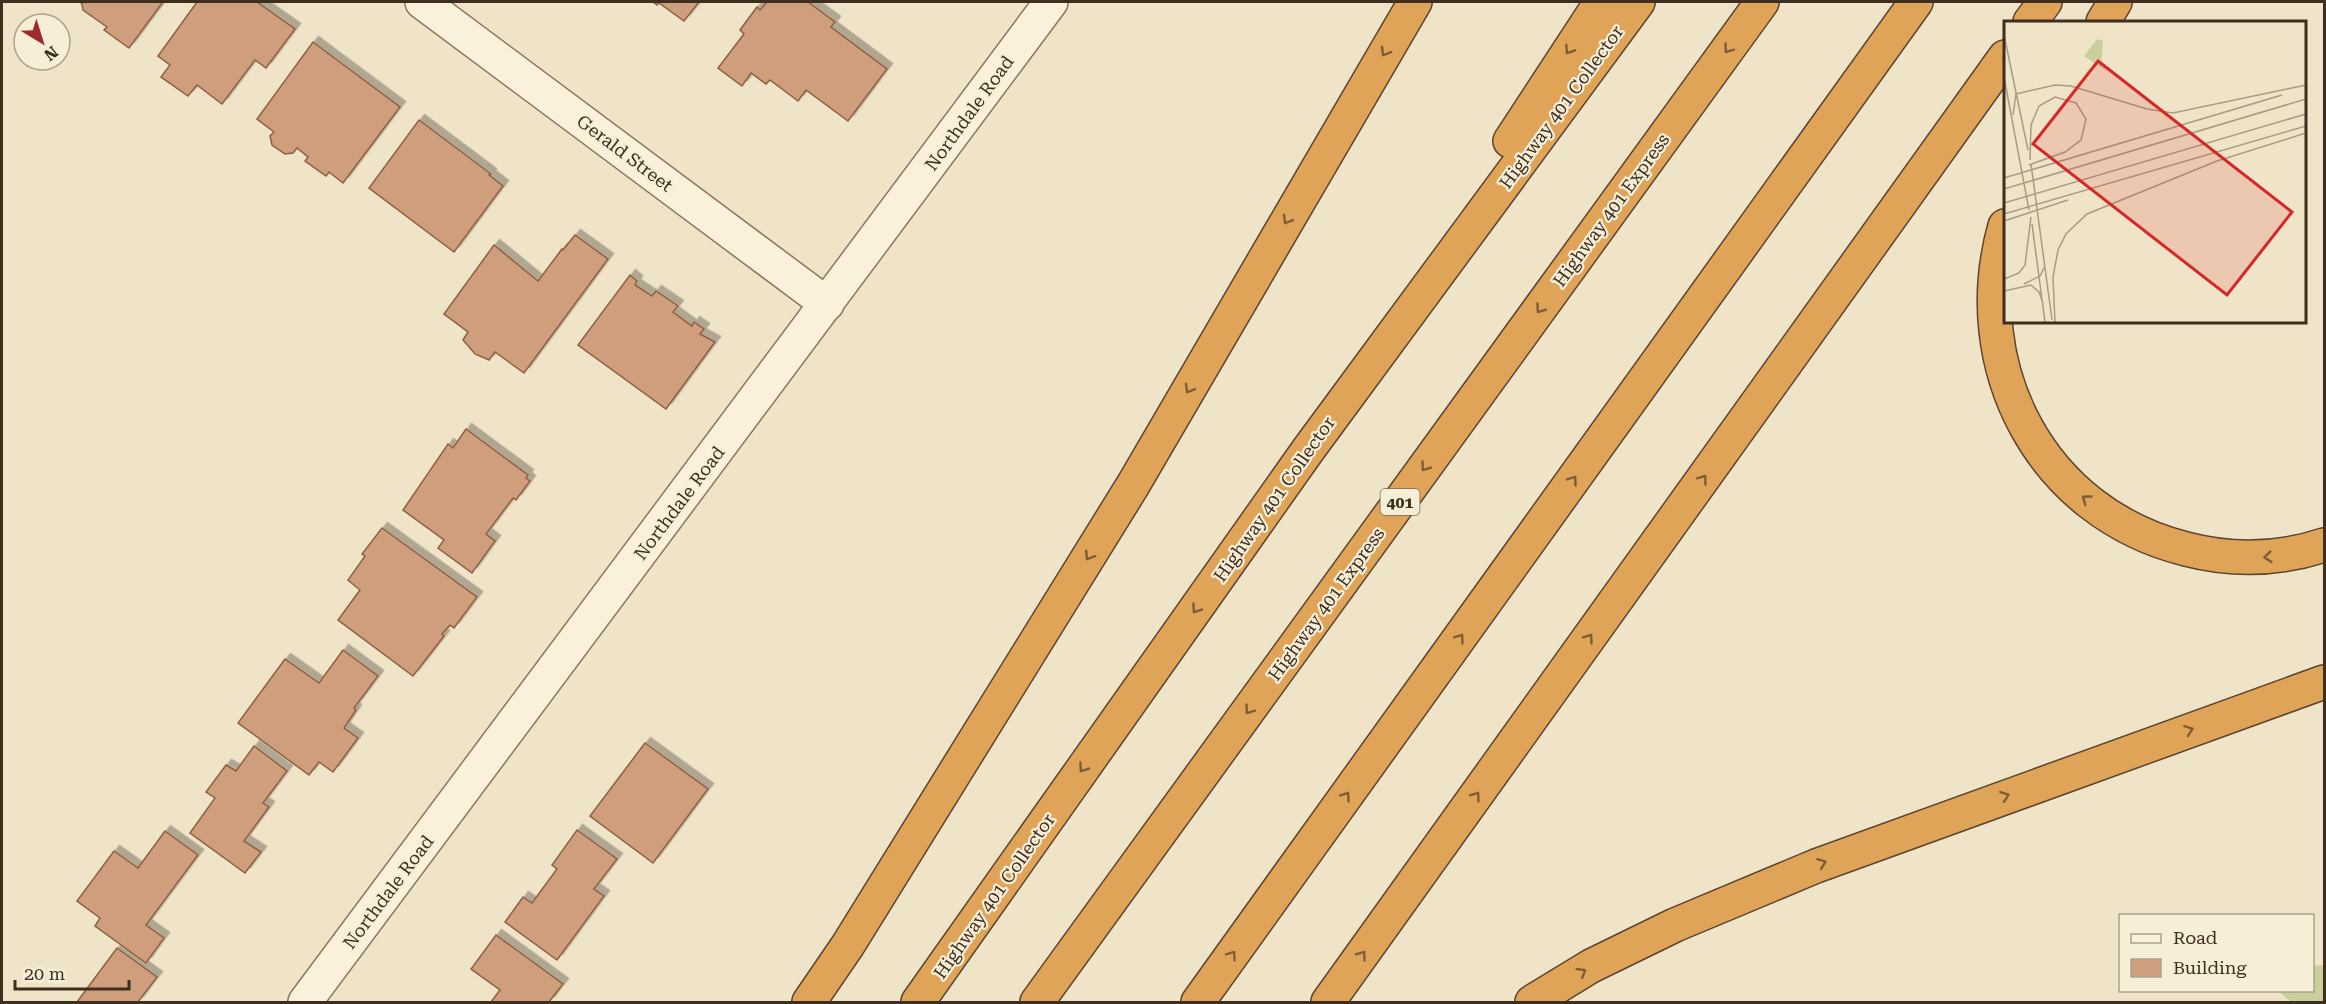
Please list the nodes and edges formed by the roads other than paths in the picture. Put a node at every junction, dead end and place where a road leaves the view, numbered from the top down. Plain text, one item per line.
1 (422, 2) edge
2 (1051, 2) edge
3 (1415, 2) edge
4 (1601, 2) edge
5 (1638, 2) edge
6 (1762, 2) edge
7 (1916, 2) edge
8 (2045, 2) edge
9 (2115, 2) edge
10 (2031, 21) edge
11 (2104, 21) edge
12 (2004, 58) edge
13 (2004, 230) edge
14 (827, 304) junction
15 (1308, 450) junction
16 (2325, 545) edge
17 (2325, 682) edge
18 (305, 1002) edge
19 (809, 1002) edge
20 (918, 1002) edge
21 (1037, 1002) edge
22 (1198, 1002) edge
23 (1328, 1002) edge
24 (1532, 1002) edge

1 - 14 street, Gerald Street
2 - 14 street, Northdale Road
3 -> 19 highway
4 -> 15 highway
5 - 15 highway, Highway 401 Collector
6 -> 21 highway, Highway 401 Express / 401
22 -> 7 highway
8 - 10 highway
9 - 11 highway
23 -> 12 highway
16 -> 13 highway
14 - 18 street, Northdale Road
15 -> 20 highway, Highway 401 Collector
24 -> 17 highway

